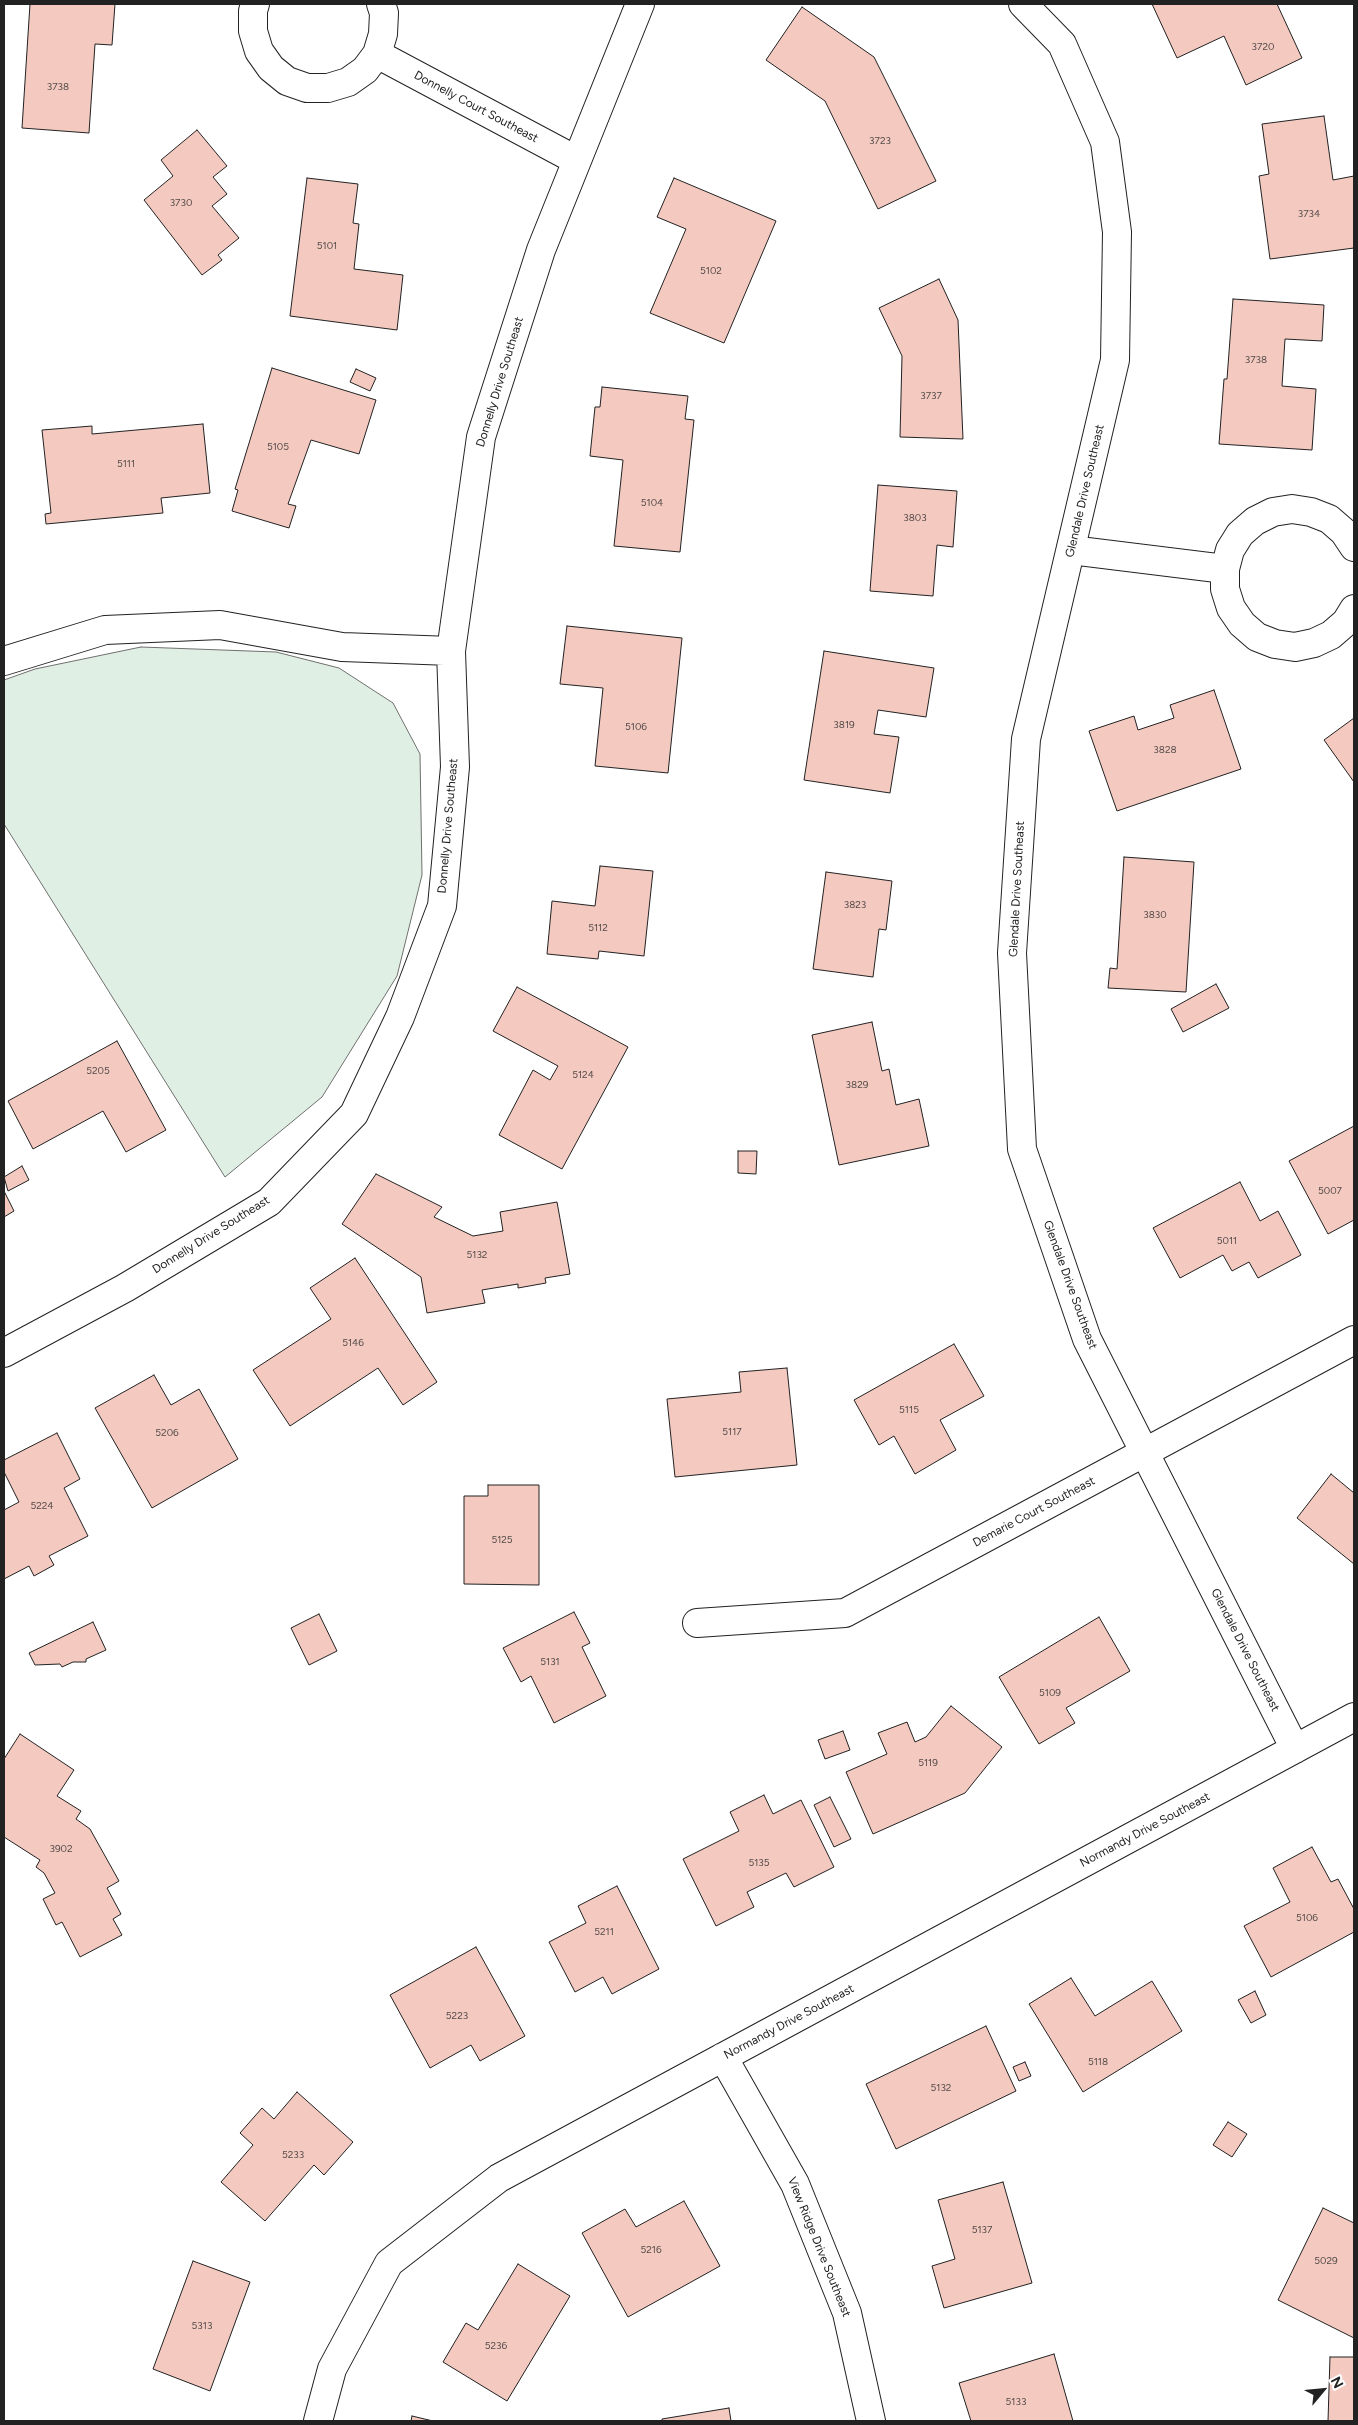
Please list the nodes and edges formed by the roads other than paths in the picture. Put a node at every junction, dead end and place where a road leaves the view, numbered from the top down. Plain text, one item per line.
1 (255, 4) edge
2 (381, 4) edge
3 (640, 4) edge
4 (1023, 4) edge
5 (377, 54) junction
6 (576, 160) junction
7 (1354, 547) edge
8 (1071, 550) junction
9 (1225, 569) junction
10 (1354, 609) edge
11 (451, 651) junction
12 (4, 661) edge
13 (1354, 1340) edge
14 (4, 1353) edge
15 (1145, 1452) junction
16 (697, 1623) dead end
17 (1354, 1717) edge
18 (1295, 1749) junction
19 (723, 2057) junction
20 (318, 2421) edge
21 (871, 2421) edge

1 - 5 street
2 - 5 street
3 - 6 street, Donnelly Drive Southeast
4 - 8 street, Glendale Drive Southeast
5 - 6 street, Donnelly Court Southeast
6 - 11 street, Donnelly Drive Southeast
7 - 9 street
8 - 9 street
8 - 15 street, Glendale Drive Southeast
9 - 10 street
11 - 12 street
11 - 14 street, Donnelly Drive Southeast
13 - 15 street, Demarie Court Southeast
15 - 16 street, Demarie Court Southeast
15 - 18 street, Glendale Drive Southeast
17 - 18 street, Normandy Drive Southeast
18 - 19 street, Normandy Drive Southeast
19 - 20 street, Normandy Drive Southeast
19 - 21 street, View Ridge Drive Southeast

